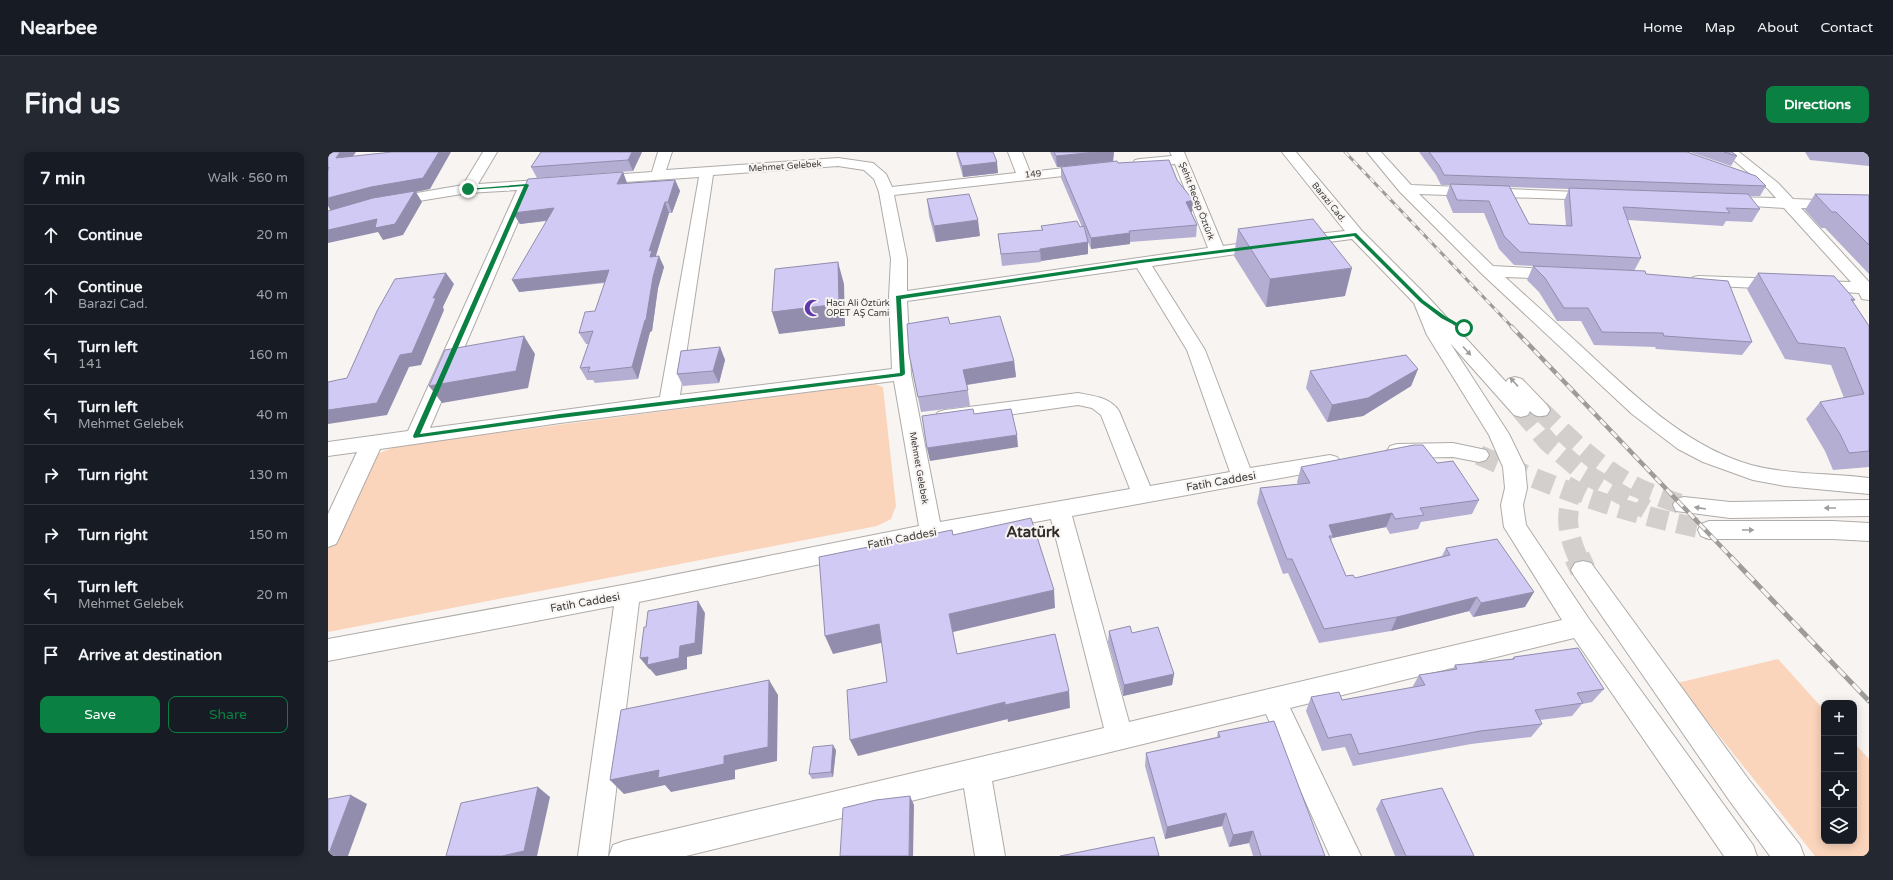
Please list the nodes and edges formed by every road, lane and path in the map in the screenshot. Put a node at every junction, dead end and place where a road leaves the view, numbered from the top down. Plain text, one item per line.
1 (490, 152) edge
2 (664, 152) edge
3 (1015, 152) edge
4 (1289, 152) edge
5 (1374, 152) edge
6 (1731, 152) edge
7 (1179, 156) edge
8 (838, 157) edge
9 (1126, 165) edge
10 (1103, 167) edge
11 (707, 171) junction
12 (1737, 174) edge
13 (658, 175) junction
14 (1024, 175) junction
15 (527, 185) junction
16 (1773, 186) junction
17 (468, 189) junction
18 (1405, 189) junction
19 (886, 192) junction
20 (1612, 197) edge
21 (1708, 201) edge
22 (1788, 204) junction
23 (371, 206) edge
24 (1869, 206) edge
25 (1356, 234) junction
26 (1216, 251) junction
27 (1141, 262) junction
28 (1488, 271) junction
29 (1574, 275) edge
30 (1682, 280) edge
31 (1867, 293) edge
32 (898, 297) junction
33 (1422, 301) junction
34 (902, 374) junction
35 (669, 402) junction
36 (1521, 410) tunnel mouth
37 (1540, 410) tunnel mouth
38 (911, 422) junction
39 (416, 436) junction
40 (372, 443) junction
41 (328, 449) edge
42 (1479, 455) tunnel mouth
43 (1243, 478) junction
44 (1869, 486) edge
45 (1143, 495) junction
46 (1684, 505) tunnel mouth
47 (1869, 508) edge
48 (1059, 509) junction
49 (1709, 530) tunnel mouth
50 (931, 532) junction
51 (1869, 532) edge
52 (328, 538) edge
53 (1583, 570) tunnel mouth
54 (628, 594) junction
55 (1580, 626) junction
56 (328, 650) edge
57 (1274, 700) junction
58 (1120, 738) junction
59 (976, 772) junction
60 (593, 856) edge
61 (624, 856) edge
62 (990, 856) edge
63 (1346, 856) edge
64 (1742, 856) edge
65 (1790, 856) edge

1 - 17 street
2 - 13 street
3 - 14 street
4 - 25 street, Barazi Cad.
5 - 18 street
6 - 16 street
7 - 9 street
7 - 26 street, Şehit Recep Öztürk
8 - 11 street, Mehmet Gelebek
8 - 19 street, Mehmet Gelebek
10 - 14 street, 149
11 - 13 street, Mehmet Gelebek
11 - 35 street
12 - 16 street
13 - 15 street, Mehmet Gelebek
14 - 19 street, 149
15 - 17 street, Mehmet Gelebek
15 - 39 street
16 - 22 street
17 - 23 street, Mehmet Gelebek
18 - 20 street
18 - 28 street
19 - 32 street, Mehmet Gelebek
21 - 22 street
22 - 24 street
22 - 31 street
25 - 26 street
25 - 33 street, Barazi Cad.
26 - 27 street
27 - 32 street
27 - 43 street
28 - 29 street
28 - 44 street
30 - 31 street
32 - 34 street, Mehmet Gelebek
33 -> 36 street
37 -> 33 street
33 - 55 street
34 - 35 street
34 - 38 street, Mehmet Gelebek
35 - 39 street
38 - 45 street
38 - 50 street, Mehmet Gelebek
39 - 40 street
40 - 41 street
40 - 52 street
42 - 43 street, Fatih Caddesi
43 - 45 street, Fatih Caddesi
45 - 48 street, Fatih Caddesi
47 -> 46 street
48 - 50 street, Fatih Caddesi
48 - 58 street
49 -> 51 street
50 - 54 street, Fatih Caddesi
53 - 65 street
54 - 56 street, Fatih Caddesi
54 - 60 street
55 - 57 street
55 - 64 street
57 - 58 street
57 - 63 street
58 - 59 street
59 - 61 street
59 - 62 street

